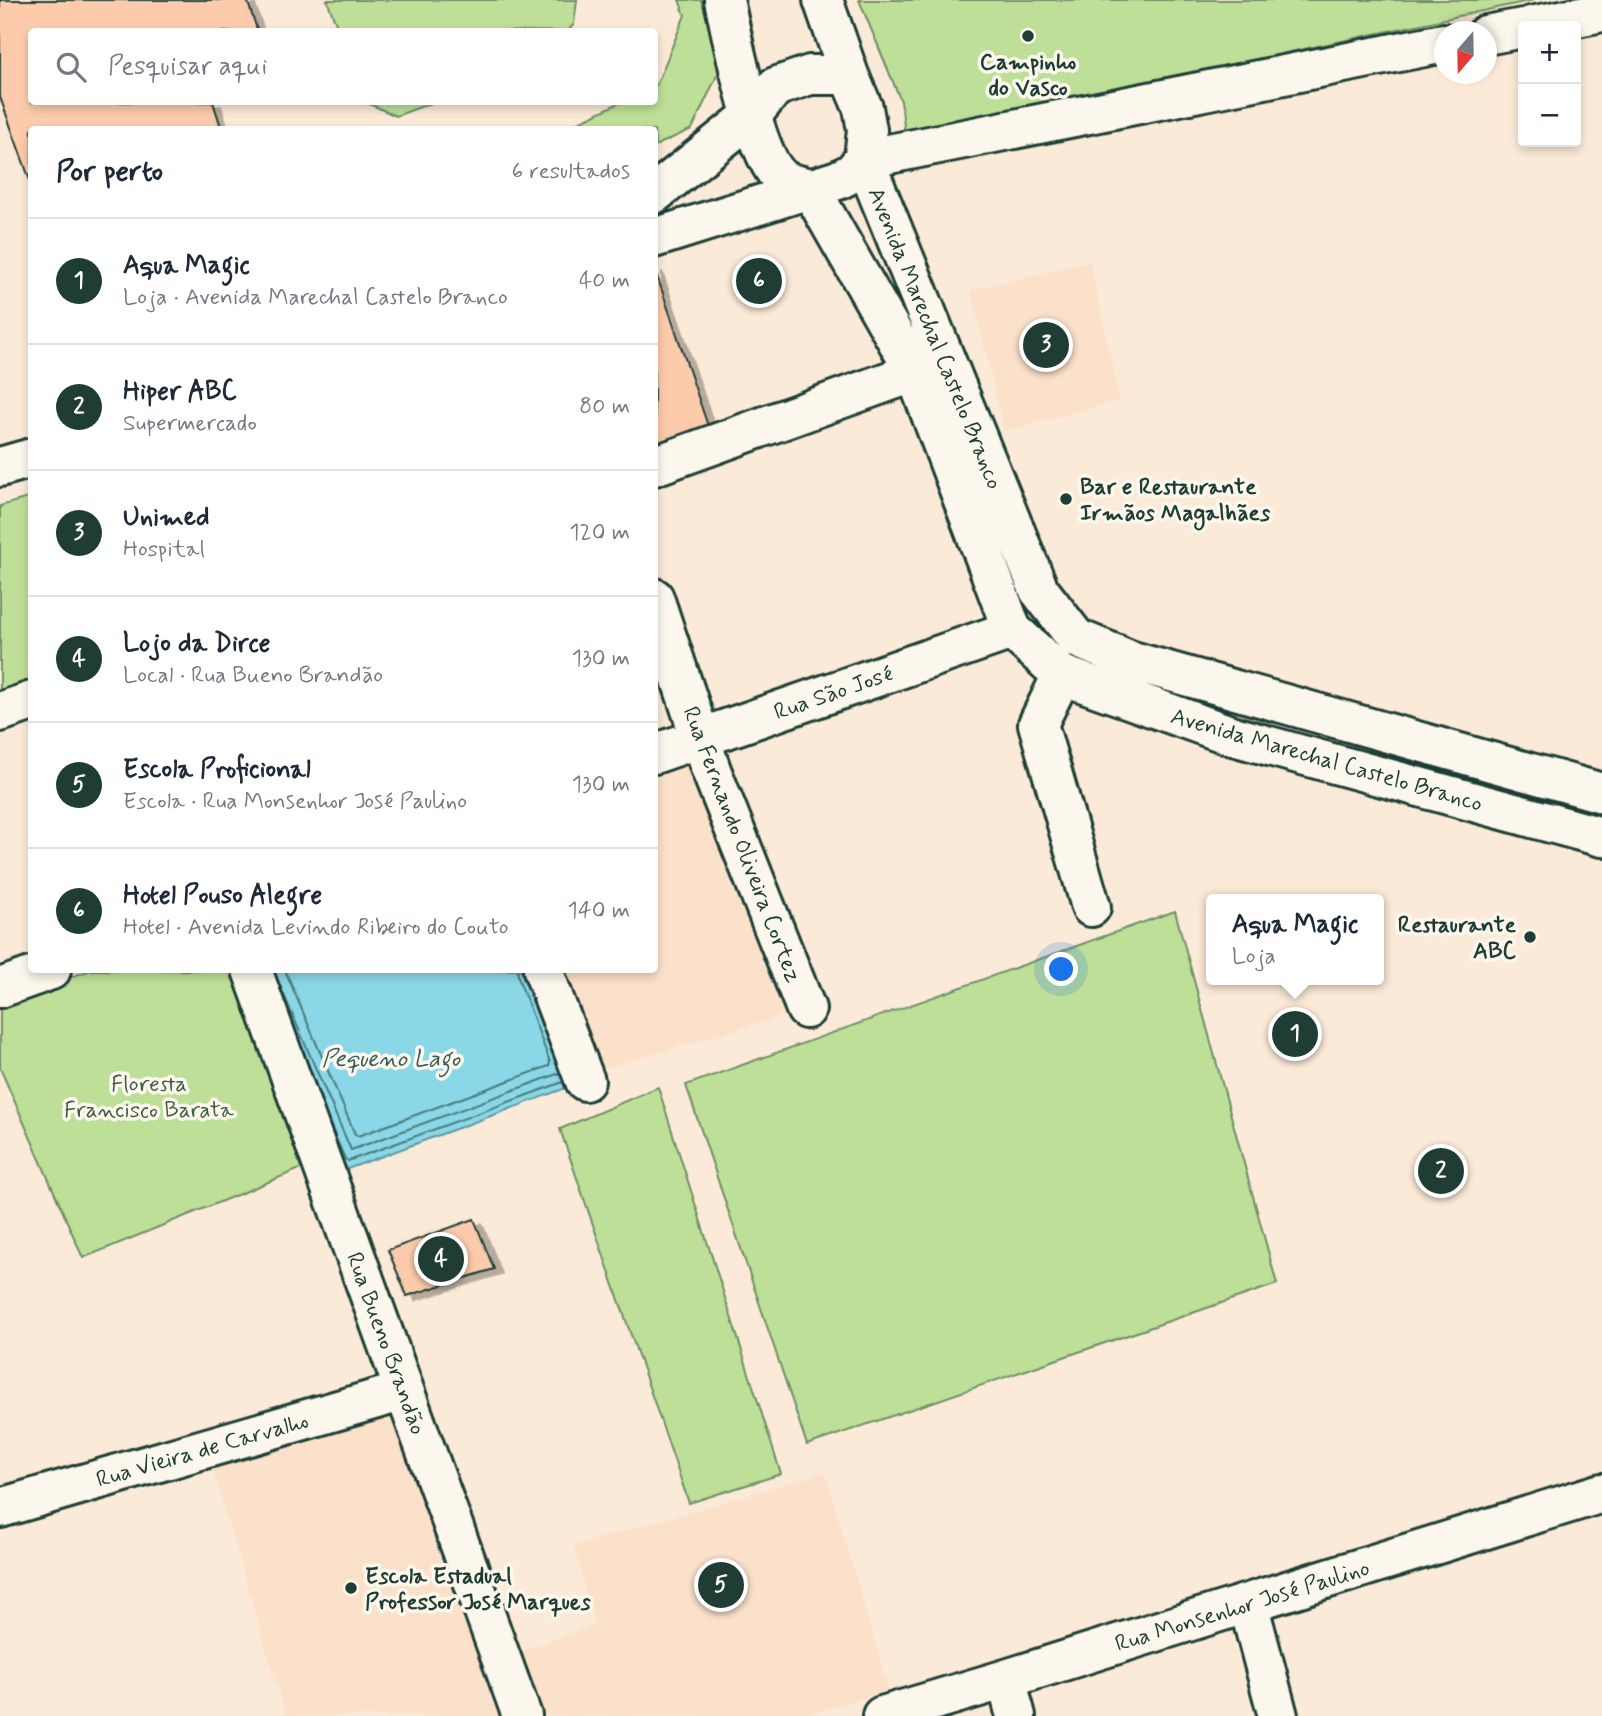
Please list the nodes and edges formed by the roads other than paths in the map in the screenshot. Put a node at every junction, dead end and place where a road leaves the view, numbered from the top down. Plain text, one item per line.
1 (724, 0) edge
2 (823, 0) edge
3 (1602, 12) edge
4 (1556, 21) edge
5 (1518, 29) edge
6 (1497, 33) edge
7 (1434, 45) edge
8 (849, 75) junction
9 (751, 116) junction
10 (864, 159) junction
11 (810, 188) junction
12 (658, 191) edge
13 (658, 237) edge
14 (915, 372) junction
15 (28, 459) edge
16 (658, 465) edge
17 (0, 467) edge
18 (658, 610) edge
19 (1012, 630) junction
20 (1062, 675) junction
21 (28, 702) edge
22 (0, 712) edge
23 (700, 738) junction
24 (658, 753) edge
25 (1546, 776) junction
26 (1602, 793) edge
27 (1602, 823) edge
28 (1602, 837) edge
29 (1091, 907) dead end
30 (42, 973) edge
31 (253, 973) edge
32 (544, 973) edge
33 (0, 988) edge
34 (806, 1009) dead end
35 (585, 1081) dead end
36 (404, 1391) junction
37 (1602, 1493) edge
38 (0, 1508) edge
39 (1248, 1602) junction
40 (1006, 1679) junction
41 (522, 1716) edge
42 (882, 1716) edge
43 (1016, 1716) edge
44 (1278, 1716) edge

1 - 9 street
2 - 8 street
3 - 4 street
5 - 6 street
7 - 10 street
8 - 9 street
8 - 10 street
9 - 11 street
9 - 12 street
10 - 11 street
10 - 25 street, Avenida Marechal Castelo Branco
11 - 13 street
11 - 14 street, Avenida Marechal Castelo Branco
14 - 16 street
14 - 19 street, Avenida Marechal Castelo Branco
15 - 17 street
18 - 23 street, Rua Fernando Oliveira Cortez
19 - 20 street, Avenida Marechal Castelo Branco
19 - 23 street, Rua São José
20 - 28 street, Avenida Marechal Castelo Branco
20 - 29 street
21 - 22 street
23 - 24 street, Rua São José
23 - 34 street, Rua Fernando Oliveira Cortez
25 - 26 street, Avenida Marechal Castelo Branco
25 - 27 street, Avenida Marechal Castelo Branco
30 - 33 street
31 - 36 street, Rua Bueno Brandão
32 - 35 street
36 - 38 street, Rua Vieira de Carvalho
36 - 41 street, Rua Bueno Brandão
37 - 39 street, Rua Monsenhor José Paulino
39 - 40 street, Rua Monsenhor José Paulino
39 - 44 street
40 - 42 street, Rua Monsenhor José Paulino
40 - 43 street

